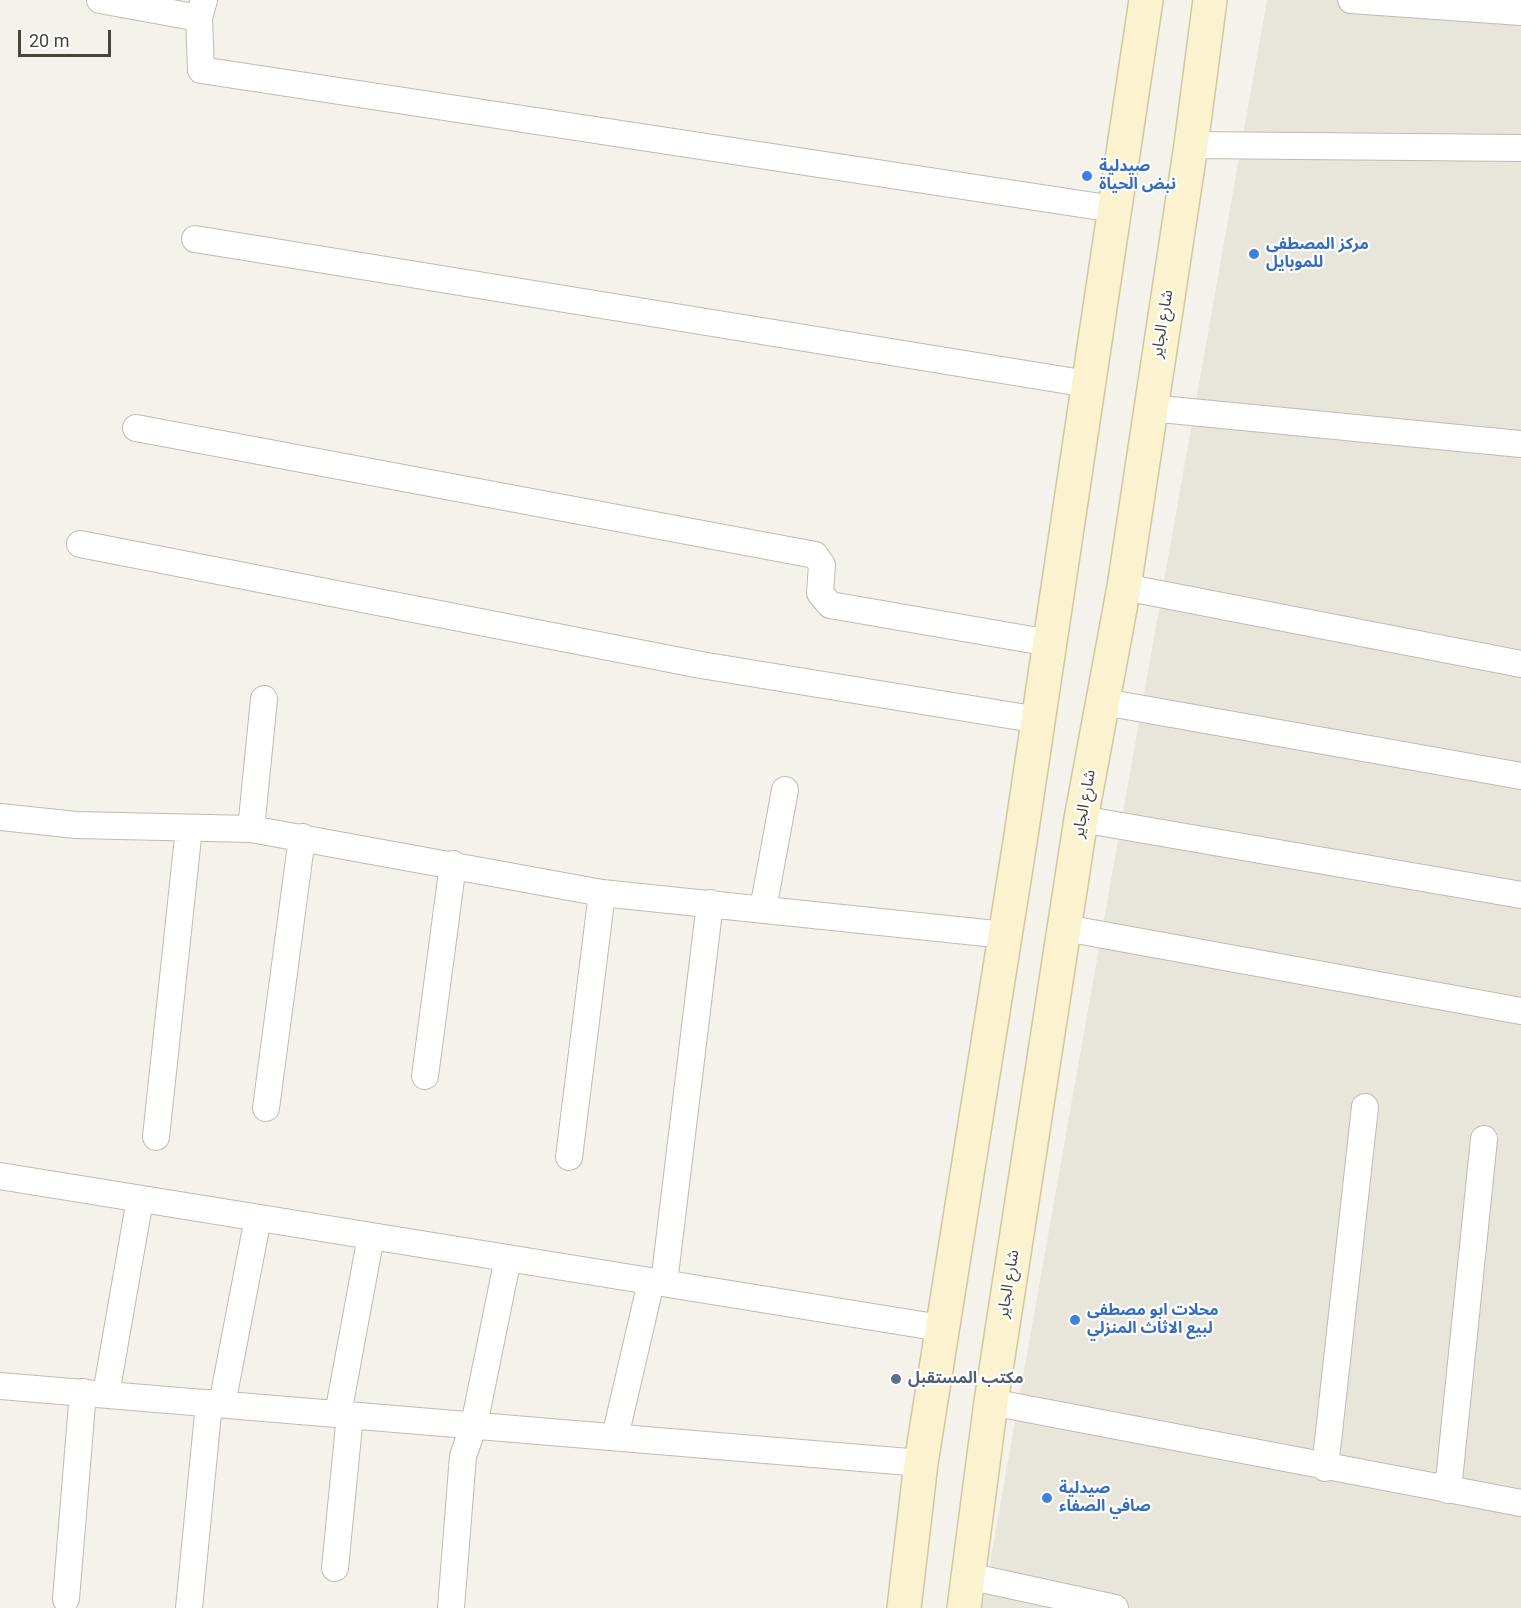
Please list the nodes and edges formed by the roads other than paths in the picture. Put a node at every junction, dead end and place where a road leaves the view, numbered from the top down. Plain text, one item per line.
1 (100, 0) edge
2 (1146, 0) edge
3 (1210, 0) edge
4 (1351, 0) edge
5 (202, 9) edge
6 (1521, 12) edge
7 (1191, 145) junction
8 (1521, 148) edge
9 (1114, 209) junction
10 (195, 239) dead end
11 (1088, 384) junction
12 (1150, 408) junction
13 (136, 428) dead end
14 (1521, 444) edge
15 (80, 544) dead end
16 (1124, 587) junction
17 (1050, 644) junction
18 (1521, 664) edge
19 (264, 699) dead end
20 (1104, 702) junction
21 (1039, 720) junction
22 (1521, 776) edge
23 (785, 790) dead end
24 (0, 817) edge
25 (1081, 819) junction
26 (189, 828) junction
27 (251, 829) junction
28 (302, 837) junction
29 (453, 864) junction
30 (602, 893) junction
31 (1521, 896) edge
32 (710, 903) junction
33 (762, 909) junction
34 (1065, 928) junction
35 (1005, 935) junction
36 (1521, 1011) edge
37 (425, 1076) dead end
38 (1365, 1107) dead end
39 (266, 1108) dead end
40 (156, 1137) dead end
41 (1484, 1139) dead end
42 (569, 1157) dead end
43 (0, 1176) edge
44 (140, 1199) junction
45 (258, 1218) junction
46 (371, 1236) junction
47 (508, 1258) junction
48 (658, 1282) junction
49 (941, 1328) junction
50 (0, 1386) edge
51 (94, 1393) junction
52 (991, 1402) junction
53 (215, 1404) junction
54 (344, 1414) junction
55 (474, 1425) junction
56 (615, 1437) junction
57 (921, 1463) junction
58 (1325, 1468) junction
59 (1448, 1490) junction
60 (1521, 1503) edge
61 (335, 1568) dead end
62 (968, 1576) junction
63 (66, 1599) dead end
64 (189, 1608) edge
65 (451, 1608) edge
66 (904, 1608) edge
67 (964, 1608) edge
68 (1115, 1608) edge

1 - 5 street
2 - 9 street
3 - 7 street, شارع الجاير
4 - 6 street
5 - 9 street
7 - 8 street
7 - 12 street, شارع الجاير
9 - 11 street
10 - 11 street
11 - 17 street
12 - 14 street
12 - 16 street, شارع الجاير
13 - 17 street
15 - 21 street
16 - 18 street
16 - 20 street, شارع الجاير
17 - 21 street
19 - 27 street
20 - 22 street
20 - 25 street, شارع الجاير
21 - 35 street
23 - 33 street
24 - 26 street
25 - 31 street
25 - 34 street, شارع الجاير
26 - 27 street
26 - 40 street
27 - 28 street
28 - 29 street
28 - 39 street
29 - 30 street
29 - 37 street
30 - 32 street
30 - 42 street
32 - 33 street
32 - 48 street
33 - 35 street
34 - 36 street
34 - 52 street, شارع الجاير
35 - 49 street
38 - 58 street
41 - 59 street
43 - 44 street
44 - 45 street
44 - 51 street
45 - 46 street
45 - 53 street
46 - 47 street
46 - 54 street
47 - 48 street
47 - 55 street
48 - 49 street
48 - 56 street
49 - 57 street
50 - 51 street
51 - 53 street
51 - 63 street
52 - 58 street
52 - 62 street, شارع الجاير
53 - 54 street
53 - 64 street
54 - 55 street
54 - 61 street
55 - 56 street
55 - 65 street
56 - 57 street
57 - 66 street
58 - 59 street
59 - 60 street
62 - 67 street, شارع الجاير
62 - 68 street

